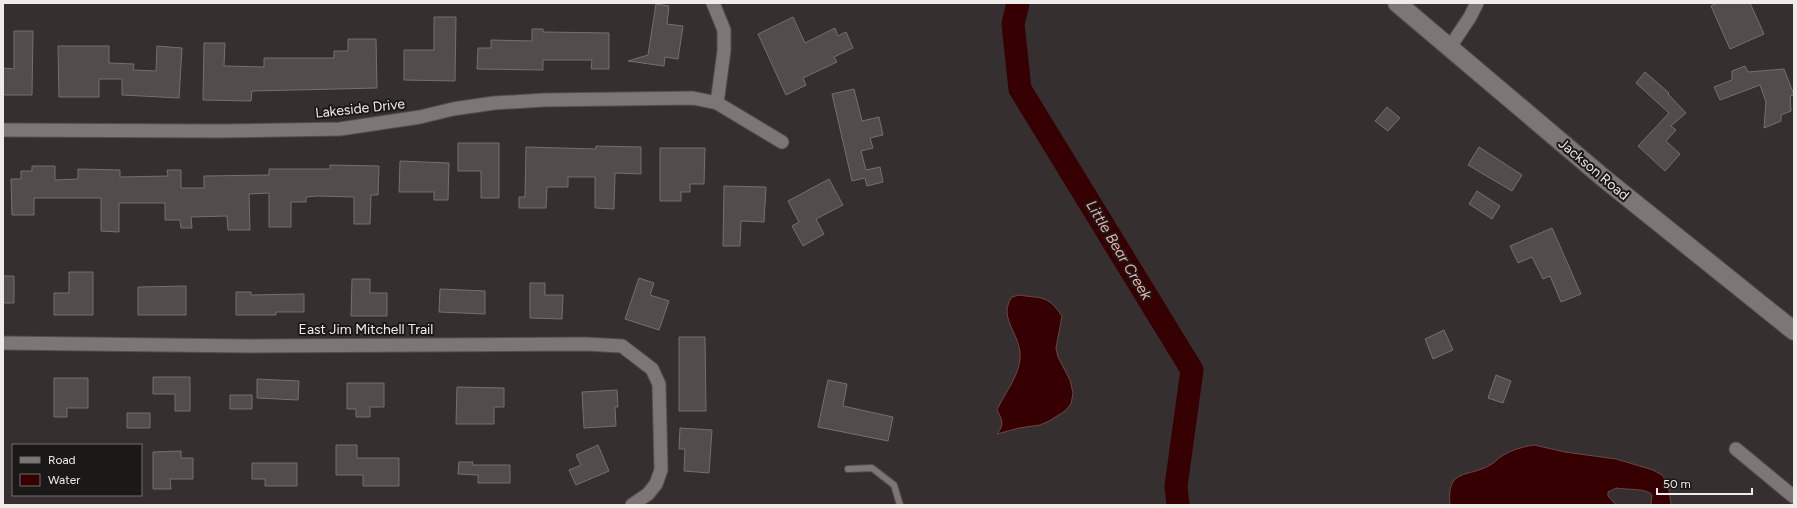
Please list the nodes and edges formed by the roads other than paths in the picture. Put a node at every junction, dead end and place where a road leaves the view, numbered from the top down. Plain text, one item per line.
1 (713, 3) edge
2 (1397, 3) edge
3 (1477, 3) edge
4 (1450, 47) junction
5 (718, 103) junction
6 (3, 130) edge
7 (782, 142) dead end
8 (1794, 331) edge
9 (3, 343) edge
10 (1736, 449) dead end
11 (848, 469) dead end
12 (1794, 497) edge
13 (632, 505) edge
14 (900, 505) edge

1 - 5 street
2 - 4 main road, Jackson Road
3 - 4 street
4 - 8 main road, Jackson Road
5 - 6 street, Lakeside Drive
5 - 7 street
9 - 13 street, East Jim Mitchell Trail
10 - 12 street
11 - 14 lane

